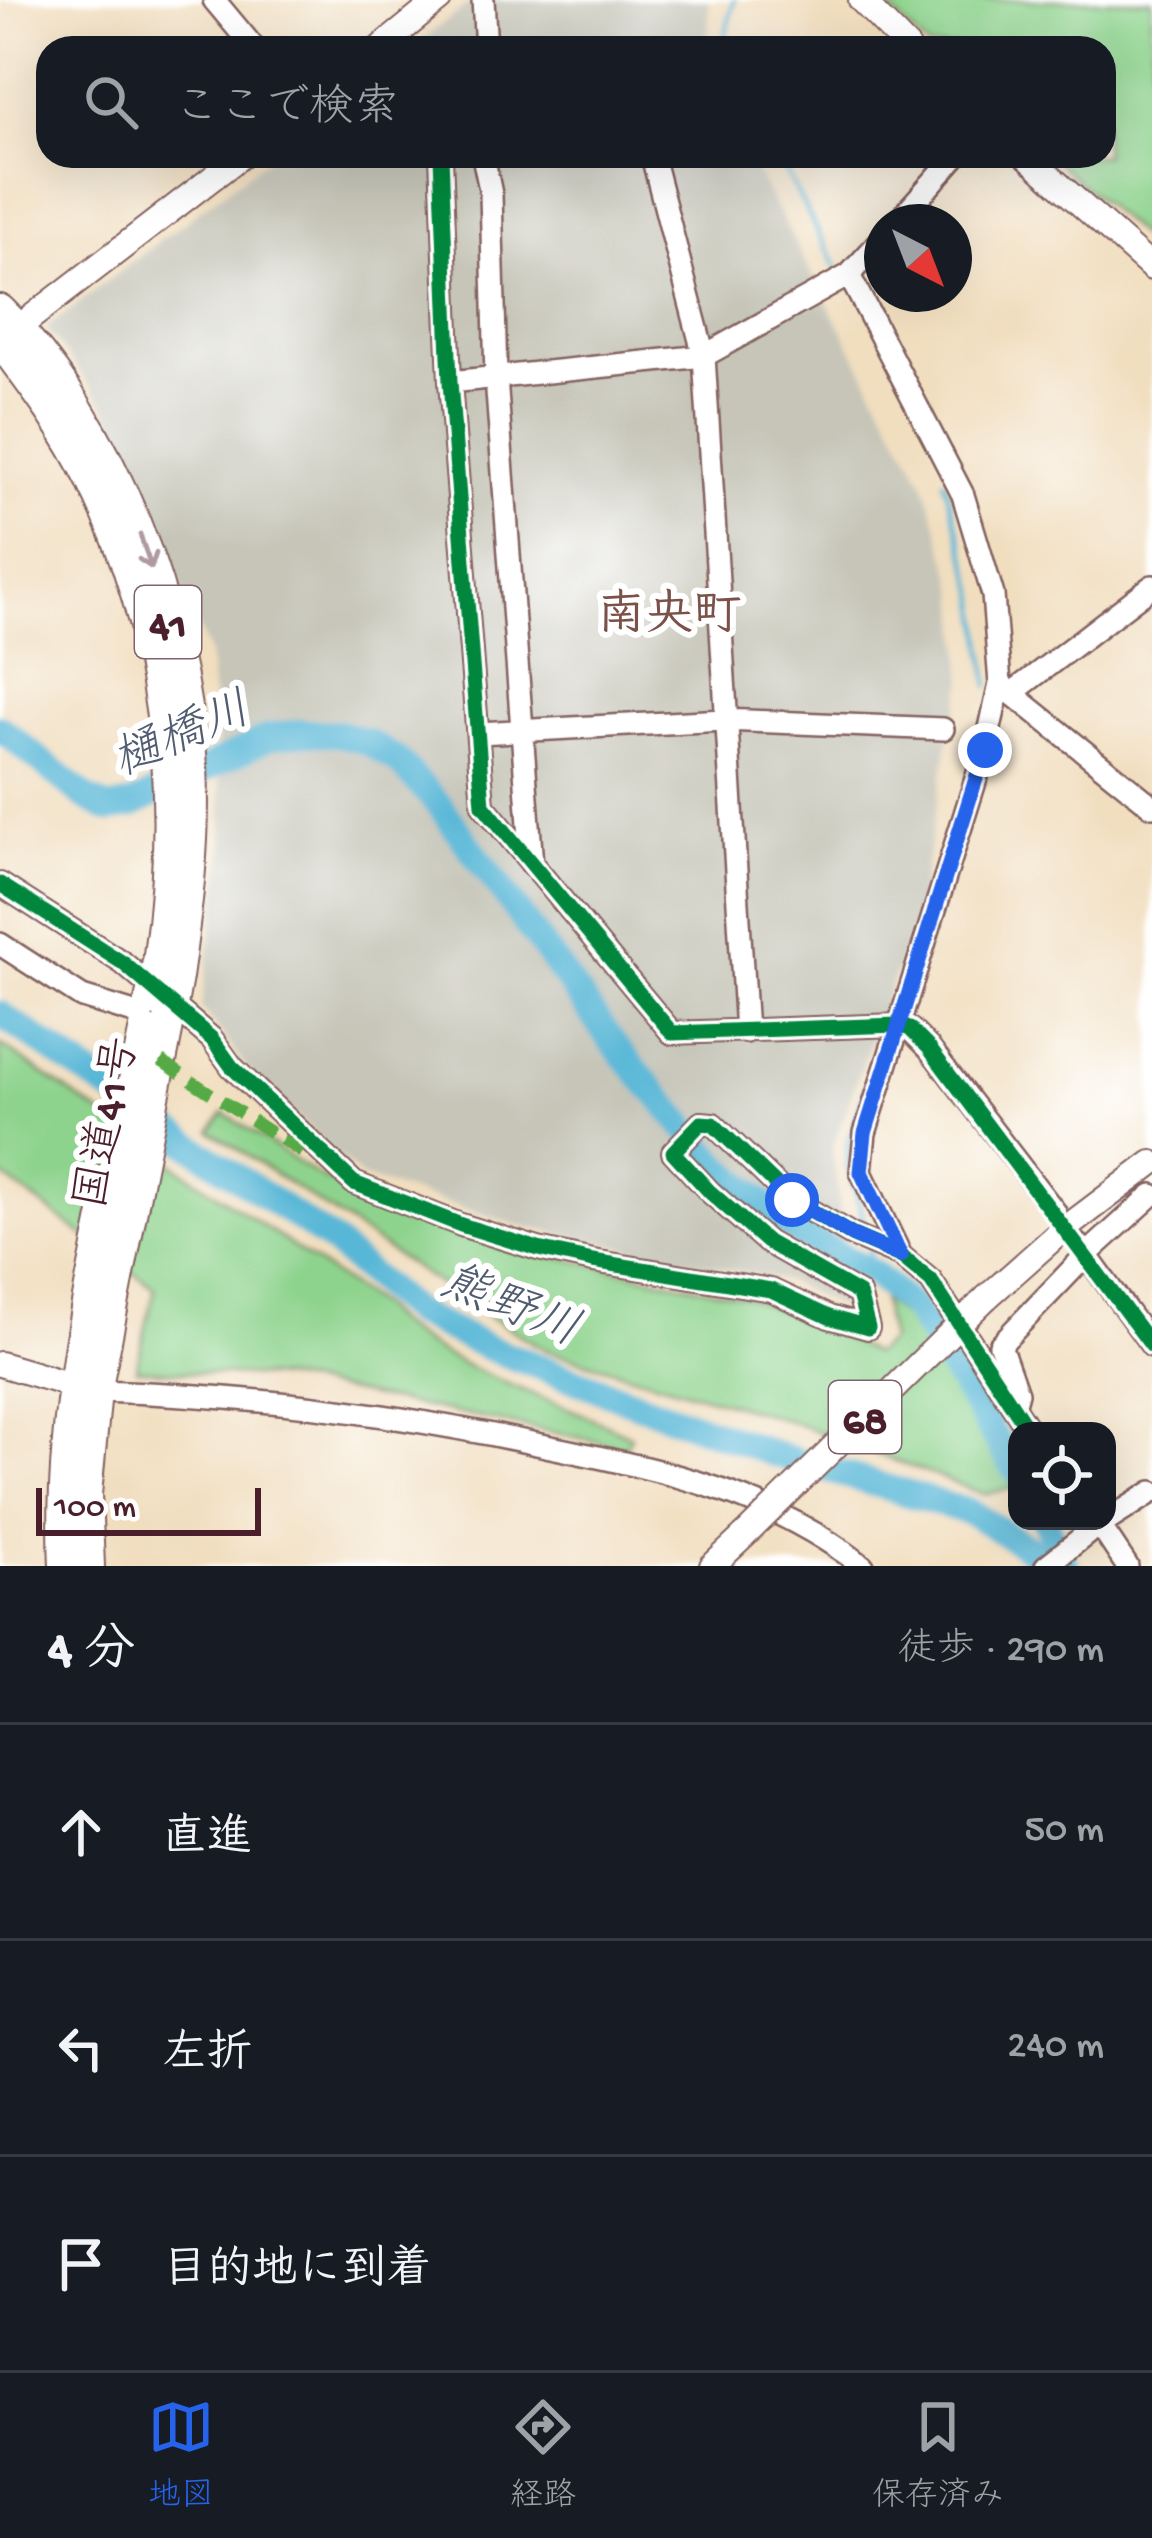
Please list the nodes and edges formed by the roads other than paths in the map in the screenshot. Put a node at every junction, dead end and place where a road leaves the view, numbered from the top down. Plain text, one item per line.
1 (214, 0) edge
2 (439, 0) edge
3 (483, 0) edge
4 (862, 0) edge
5 (244, 36) edge
6 (398, 36) edge
7 (485, 36) edge
8 (896, 36) edge
9 (225, 168) edge
10 (441, 168) edge
11 (485, 168) edge
12 (655, 168) edge
13 (945, 168) edge
14 (1040, 168) edge
15 (913, 204) edge
16 (864, 259) edge
17 (1152, 268) edge
18 (849, 275) junction
19 (5, 330) edge
20 (704, 356) junction
21 (496, 378) junction
22 (450, 382) junction
23 (1152, 586) edge
24 (1006, 688) junction
25 (724, 720) junction
26 (520, 729) junction
27 (943, 729) dead end
28 (478, 733) junction
29 (1152, 806) edge
30 (532, 865) junction
31 (0, 884) edge
32 (0, 944) edge
33 (156, 1014) junction
34 (898, 1025) junction
35 (746, 1033) junction
36 (1152, 1163) edge
37 (1152, 1196) edge
38 (1055, 1212) dead end
39 (1082, 1249) junction
40 (901, 1256) junction
41 (1152, 1346) edge
42 (0, 1364) edge
43 (85, 1389) junction
44 (1013, 1407) junction
45 (1023, 1422) edge
46 (1152, 1492) edge
47 (1116, 1513) edge
48 (1090, 1530) edge
49 (1098, 1530) edge
50 (65, 1566) edge
51 (88, 1566) edge
52 (712, 1566) edge
53 (862, 1566) edge
54 (1046, 1566) edge
55 (1127, 1566) edge

1 - 5 street
2 - 6 main road
3 - 7 street
4 - 8 main road
9 - 19 main road
10 - 22 street
11 - 21 street
12 - 20 street
13 - 15 street
14 - 17 main road
16 - 18 street
18 - 20 street
18 - 24 street
19 - 33 highway, 国道41号 / 41, bridge
20 - 21 street
20 - 25 street
21 - 22 street
21 - 26 street
22 - 28 street
23 - 24 street
24 - 29 street
24 - 34 street
25 - 26 street
25 - 27 street
25 - 35 street
26 - 28 street
26 - 30 street
28 - 30 street
30 - 35 street
31 - 40 street
32 - 33 street
33 - 43 highway, 国道41号 / 41
34 - 35 street
34 - 38 street
34 - 40 street
36 - 52 main road, 68, bridge
37 - 39 street
39 - 41 street
39 - 44 street
40 - 44 street
42 - 43 main road
43 - 50 highway, 国道41号 / 41
43 - 51 highway, 国道41号 / 41
43 - 53 street
44 - 45 street
46 - 47 street
48 - 54 street
49 - 55 street

